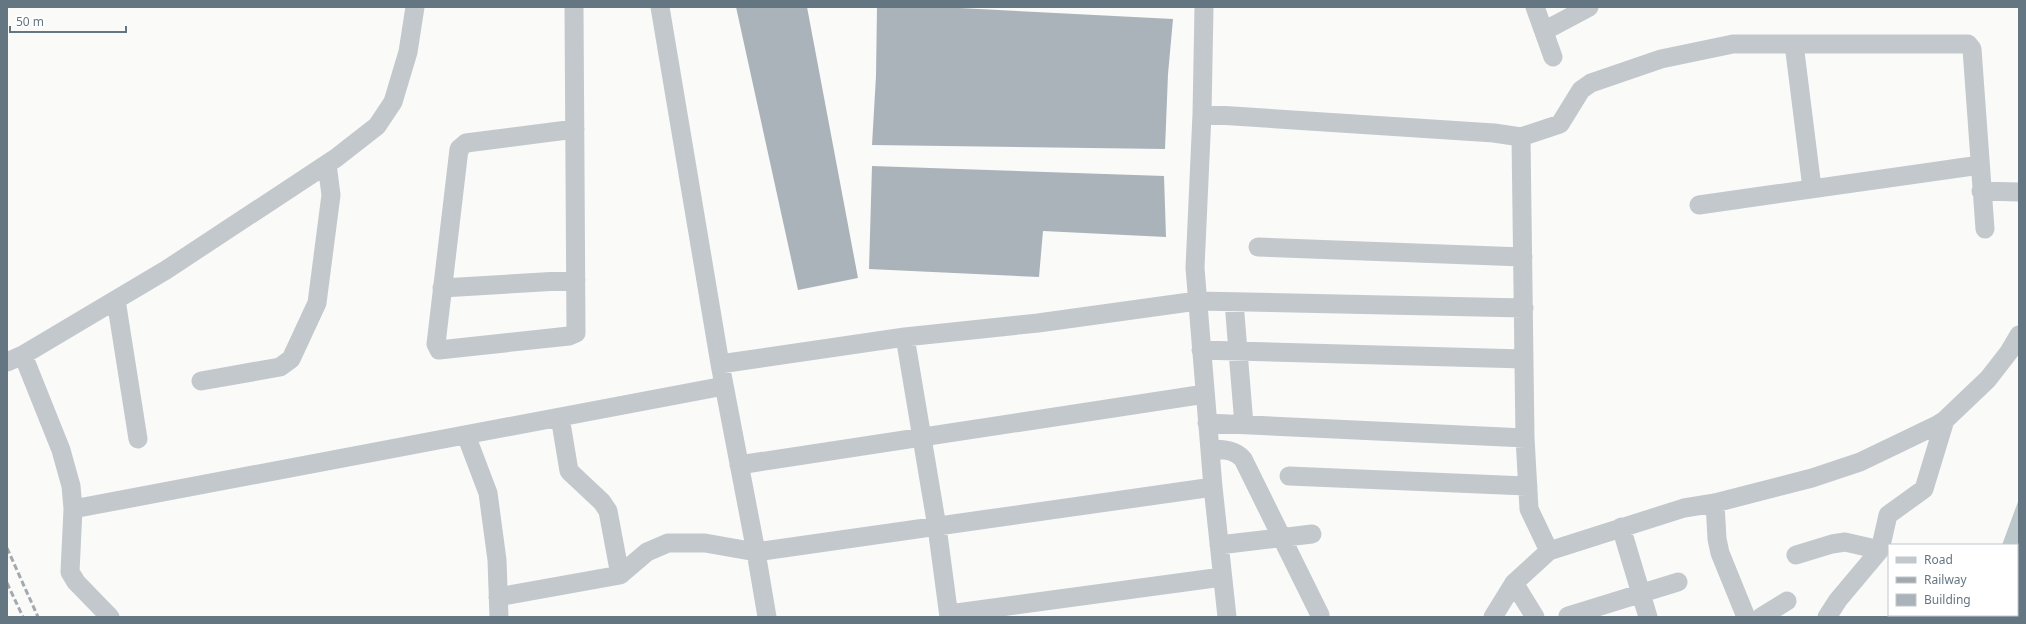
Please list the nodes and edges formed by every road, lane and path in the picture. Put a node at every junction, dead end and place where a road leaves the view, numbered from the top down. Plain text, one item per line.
1 (415, 7) edge
2 (574, 7) edge
3 (660, 7) edge
4 (1204, 7) edge
5 (1535, 7) edge
6 (1589, 7) edge
7 (1544, 31) junction
8 (1794, 44) junction
9 (1553, 57) dead end
10 (1202, 114) junction
11 (575, 129) junction
12 (1521, 137) junction
13 (327, 164) junction
14 (1980, 165) junction
15 (1812, 188) junction
16 (1981, 191) junction
17 (2019, 192) edge
18 (1699, 205) dead end
19 (1985, 229) dead end
20 (1258, 248) dead end
21 (1523, 258) junction
22 (576, 280) junction
23 (442, 288) junction
24 (116, 300) junction
25 (1197, 301) junction
26 (1234, 302) junction
27 (1524, 308) junction
28 (2019, 335) edge
29 (905, 337) junction
30 (1201, 350) junction
31 (1238, 351) junction
32 (15, 358) edge
33 (1524, 359) junction
34 (720, 364) junction
35 (201, 380) dead end
36 (724, 386) junction
37 (1205, 394) junction
38 (560, 417) junction
39 (1944, 420) junction
40 (1208, 423) junction
41 (1244, 425) junction
42 (466, 435) junction
43 (921, 438) junction
44 (1525, 438) junction
45 (138, 439) dead end
46 (1210, 448) junction
47 (739, 465) junction
48 (1289, 476) dead end
49 (1528, 486) junction
50 (1213, 487) junction
51 (1715, 503) junction
52 (73, 509) junction
53 (937, 527) junction
54 (1621, 527) junction
55 (1312, 534) dead end
56 (1281, 538) junction
57 (1219, 545) junction
58 (1880, 550) junction
59 (1549, 551) junction
60 (756, 552) junction
61 (1796, 555) dead end
62 (620, 575) junction
63 (1222, 577) junction
64 (1678, 582) dead end
65 (1514, 583) junction
66 (1641, 594) junction
67 (498, 596) junction
68 (1787, 601) dead end
69 (1320, 615) dead end
70 (949, 616) edge
71 (1568, 616) dead end
72 (110, 617) edge
73 (499, 617) edge
74 (767, 617) edge
75 (1227, 617) edge
76 (1492, 617) edge
77 (1535, 617) edge
78 (1648, 617) edge
79 (1746, 617) edge
80 (1761, 617) edge
81 (1827, 617) edge

1 - 13 street
2 - 11 street
3 - 34 street
4 - 10 street
5 - 7 street
6 - 7 street
7 - 9 street
8 - 12 street
8 - 14 street
8 - 15 street
10 - 12 street
10 - 25 street
11 - 22 street
11 - 23 street
12 - 21 street
13 - 24 street
13 - 35 street
14 - 15 street
14 - 16 street
15 - 18 street
16 - 17 street
16 - 19 street
20 - 21 street
21 - 27 street
22 - 23 street
22 - 23 street
24 - 32 street
24 - 45 street
25 - 26 street
25 - 29 street
25 - 30 street
26 - 27 street
26 - 31 street
27 - 33 street
28 - 39 street
29 - 34 street
29 - 43 street
30 - 31 street
30 - 37 street
31 - 33 street
31 - 41 street
32 - 52 street
33 - 44 street
34 - 36 street
36 - 38 street
36 - 47 street
37 - 40 street
37 - 43 street
38 - 42 street
38 - 62 street
39 - 51 street
39 - 58 street
40 - 41 street
40 - 46 street
41 - 44 street
42 - 52 street
42 - 67 street
43 - 47 street
43 - 53 street
44 - 49 street
46 - 50 street
46 - 56 street
47 - 60 street
48 - 49 street
49 - 59 street
50 - 53 street
50 - 57 street
51 - 54 street
51 - 79 street
52 - 72 street
53 - 60 street
53 - 70 street
54 - 59 street
54 - 66 street
55 - 56 street
56 - 57 street
56 - 69 street
57 - 63 street
58 - 61 street
58 - 81 street
59 - 65 street
60 - 62 street
60 - 74 street
62 - 67 street
63 - 70 street
63 - 75 street
64 - 66 street
65 - 76 street
65 - 77 street
66 - 71 street
66 - 78 street
67 - 73 street
68 - 80 street

